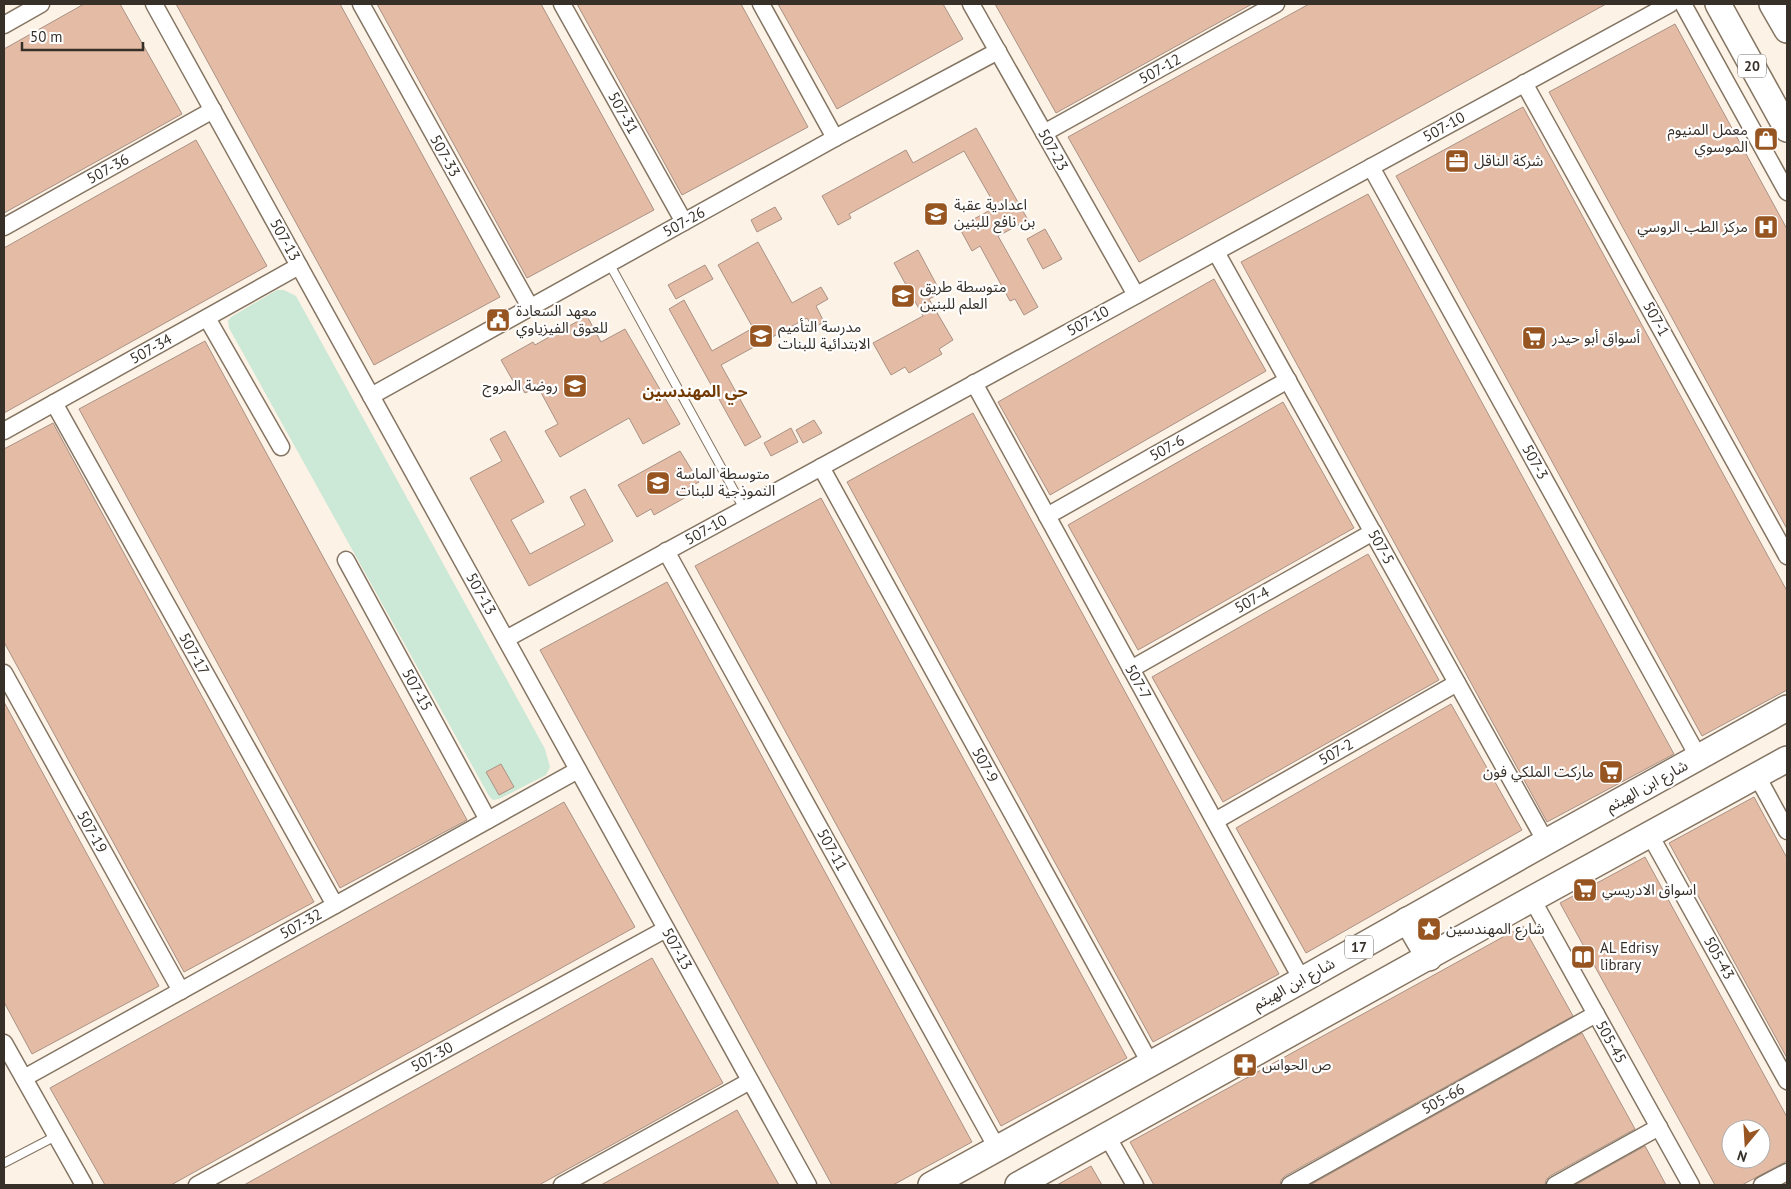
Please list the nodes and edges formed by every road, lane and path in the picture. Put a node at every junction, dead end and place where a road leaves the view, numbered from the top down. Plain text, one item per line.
1 (41, 4) edge
2 (154, 4) edge
3 (361, 4) edge
4 (562, 4) edge
5 (761, 4) edge
6 (971, 4) edge
7 (1276, 4) edge
8 (1670, 4) edge
9 (1683, 4) edge
10 (1718, 4) edge
11 (1772, 4) edge
12 (4, 25) edge
13 (1787, 30) edge
14 (998, 51) junction
15 (1524, 83) junction
16 (213, 110) junction
17 (1787, 129) edge
18 (1044, 133) junction
19 (835, 138) junction
20 (1371, 167) junction
21 (1787, 192) edge
22 (684, 222) junction
23 (4, 227) edge
24 (1216, 252) junction
25 (609, 264) junction
26 (299, 266) junction
27 (1136, 295) junction
28 (530, 307) junction
29 (207, 318) junction
30 (1288, 380) junction
31 (974, 384) junction
32 (371, 396) junction
33 (54, 403) junction
34 (4, 431) edge
35 (281, 447) dead end
36 (821, 467) junction
37 (744, 509) junction
38 (1047, 516) junction
39 (1373, 532) junction
40 (666, 551) junction
41 (1787, 556) edge
42 (346, 560) dead end
43 (506, 639) junction
44 (1131, 669) junction
45 (4, 673) edge
46 (1457, 683) junction
47 (1787, 708) edge
48 (1699, 758) junction
49 (1787, 759) edge
50 (578, 770) junction
51 (1757, 776) junction
52 (488, 820) junction
53 (1215, 821) junction
54 (1787, 831) edge
55 (1650, 835) junction
56 (1546, 842) junction
57 (1532, 899) junction
58 (335, 906) junction
59 (1407, 920) junction
60 (666, 929) junction
61 (1429, 958) junction
62 (1302, 980) junction
63 (181, 991) junction
64 (1596, 1014) junction
65 (4, 1043) edge
66 (1150, 1063) junction
67 (24, 1078) junction
68 (750, 1081) junction
69 (1787, 1081) edge
70 (1659, 1127) junction
71 (56, 1136) junction
72 (1108, 1136) junction
73 (997, 1148) junction
74 (4, 1163) edge
75 (1787, 1172) edge
76 (84, 1185) edge
77 (197, 1185) edge
78 (562, 1185) edge
79 (808, 1185) edge
80 (931, 1185) edge
81 (1018, 1185) edge
82 (1135, 1185) edge
83 (1290, 1185) edge
84 (1555, 1185) edge
85 (1691, 1185) edge
86 (1762, 1185) edge

1 - 12 street
2 - 16 street, 507-13
3 - 28 street, 507-33
4 - 22 street, 507-31
5 - 19 street
6 - 14 street, 507-23
7 - 18 street, 507-12
8 - 15 street, 507-10
9 - 21 street
10 - 17 main road, 20
11 - 13 main road
14 - 18 street, 507-23
14 - 19 street, 507-26
15 - 20 street, 507-10
15 - 41 street, 507-1
16 - 23 street, 507-36
16 - 26 street, 507-13
18 - 27 street, 507-23
19 - 22 street, 507-26
20 - 24 street, 507-10
20 - 48 street, 507-3
22 - 25 street, 507-26
24 - 27 street, 507-10
24 - 30 street, 507-5
25 - 28 street, 507-26
25 - 37 lane
26 - 29 street, 507-34
26 - 32 street, 507-13
27 - 31 street, 507-10
28 - 32 street, 507-26
29 - 33 street, 507-34
29 - 35 street
30 - 38 street, 507-6
30 - 39 street, 507-5
31 - 36 street, 507-10
31 - 38 street, 507-7
32 - 43 street, 507-13
33 - 34 street, 507-34
33 - 58 street, 507-17
36 - 37 street, 507-10
36 - 66 street, 507-9
37 - 40 street, 507-10
38 - 44 street, 507-7
39 - 44 street, 507-4
39 - 46 street, 507-5
40 - 43 street, 507-10
40 - 73 street, 507-11
42 - 52 street, 507-15
43 - 50 street, 507-13
44 - 53 street, 507-7
45 - 63 street, 507-19
46 - 53 street, 507-2
46 - 56 street, 507-5
47 - 48 main road, شارع ابن الهيثم / 17
48 - 56 main road, شارع ابن الهيثم / 17
49 - 51 main road
50 - 52 street, 507-32
50 - 60 street, 507-13
51 - 54 street
51 - 55 main road
52 - 58 street, 507-32
53 - 62 street, 507-7
55 - 57 main road
55 - 69 street, 505-43
56 - 59 main road, شارع ابن الهيثم / 17
57 - 61 main road
57 - 64 street, 505-45
58 - 63 street, 507-32
59 - 61 main road
59 - 62 main road, شارع ابن الهيثم / 17
60 - 68 street, 507-13
60 - 77 street, 507-30
61 - 72 main road
62 - 66 main road, شارع ابن الهيثم / 17
63 - 67 street, 507-32
64 - 70 street, 505-45
64 - 83 street, 505-66
65 - 67 street
66 - 73 main road, شارع ابن الهيثم / 17
67 - 71 street
68 - 78 street
68 - 79 street, 507-13
70 - 84 street
70 - 85 street, 505-45
71 - 74 lane
71 - 76 street
72 - 81 main road
72 - 82 street
73 - 80 main road, شارع ابن الهيثم / 17
75 - 86 street

